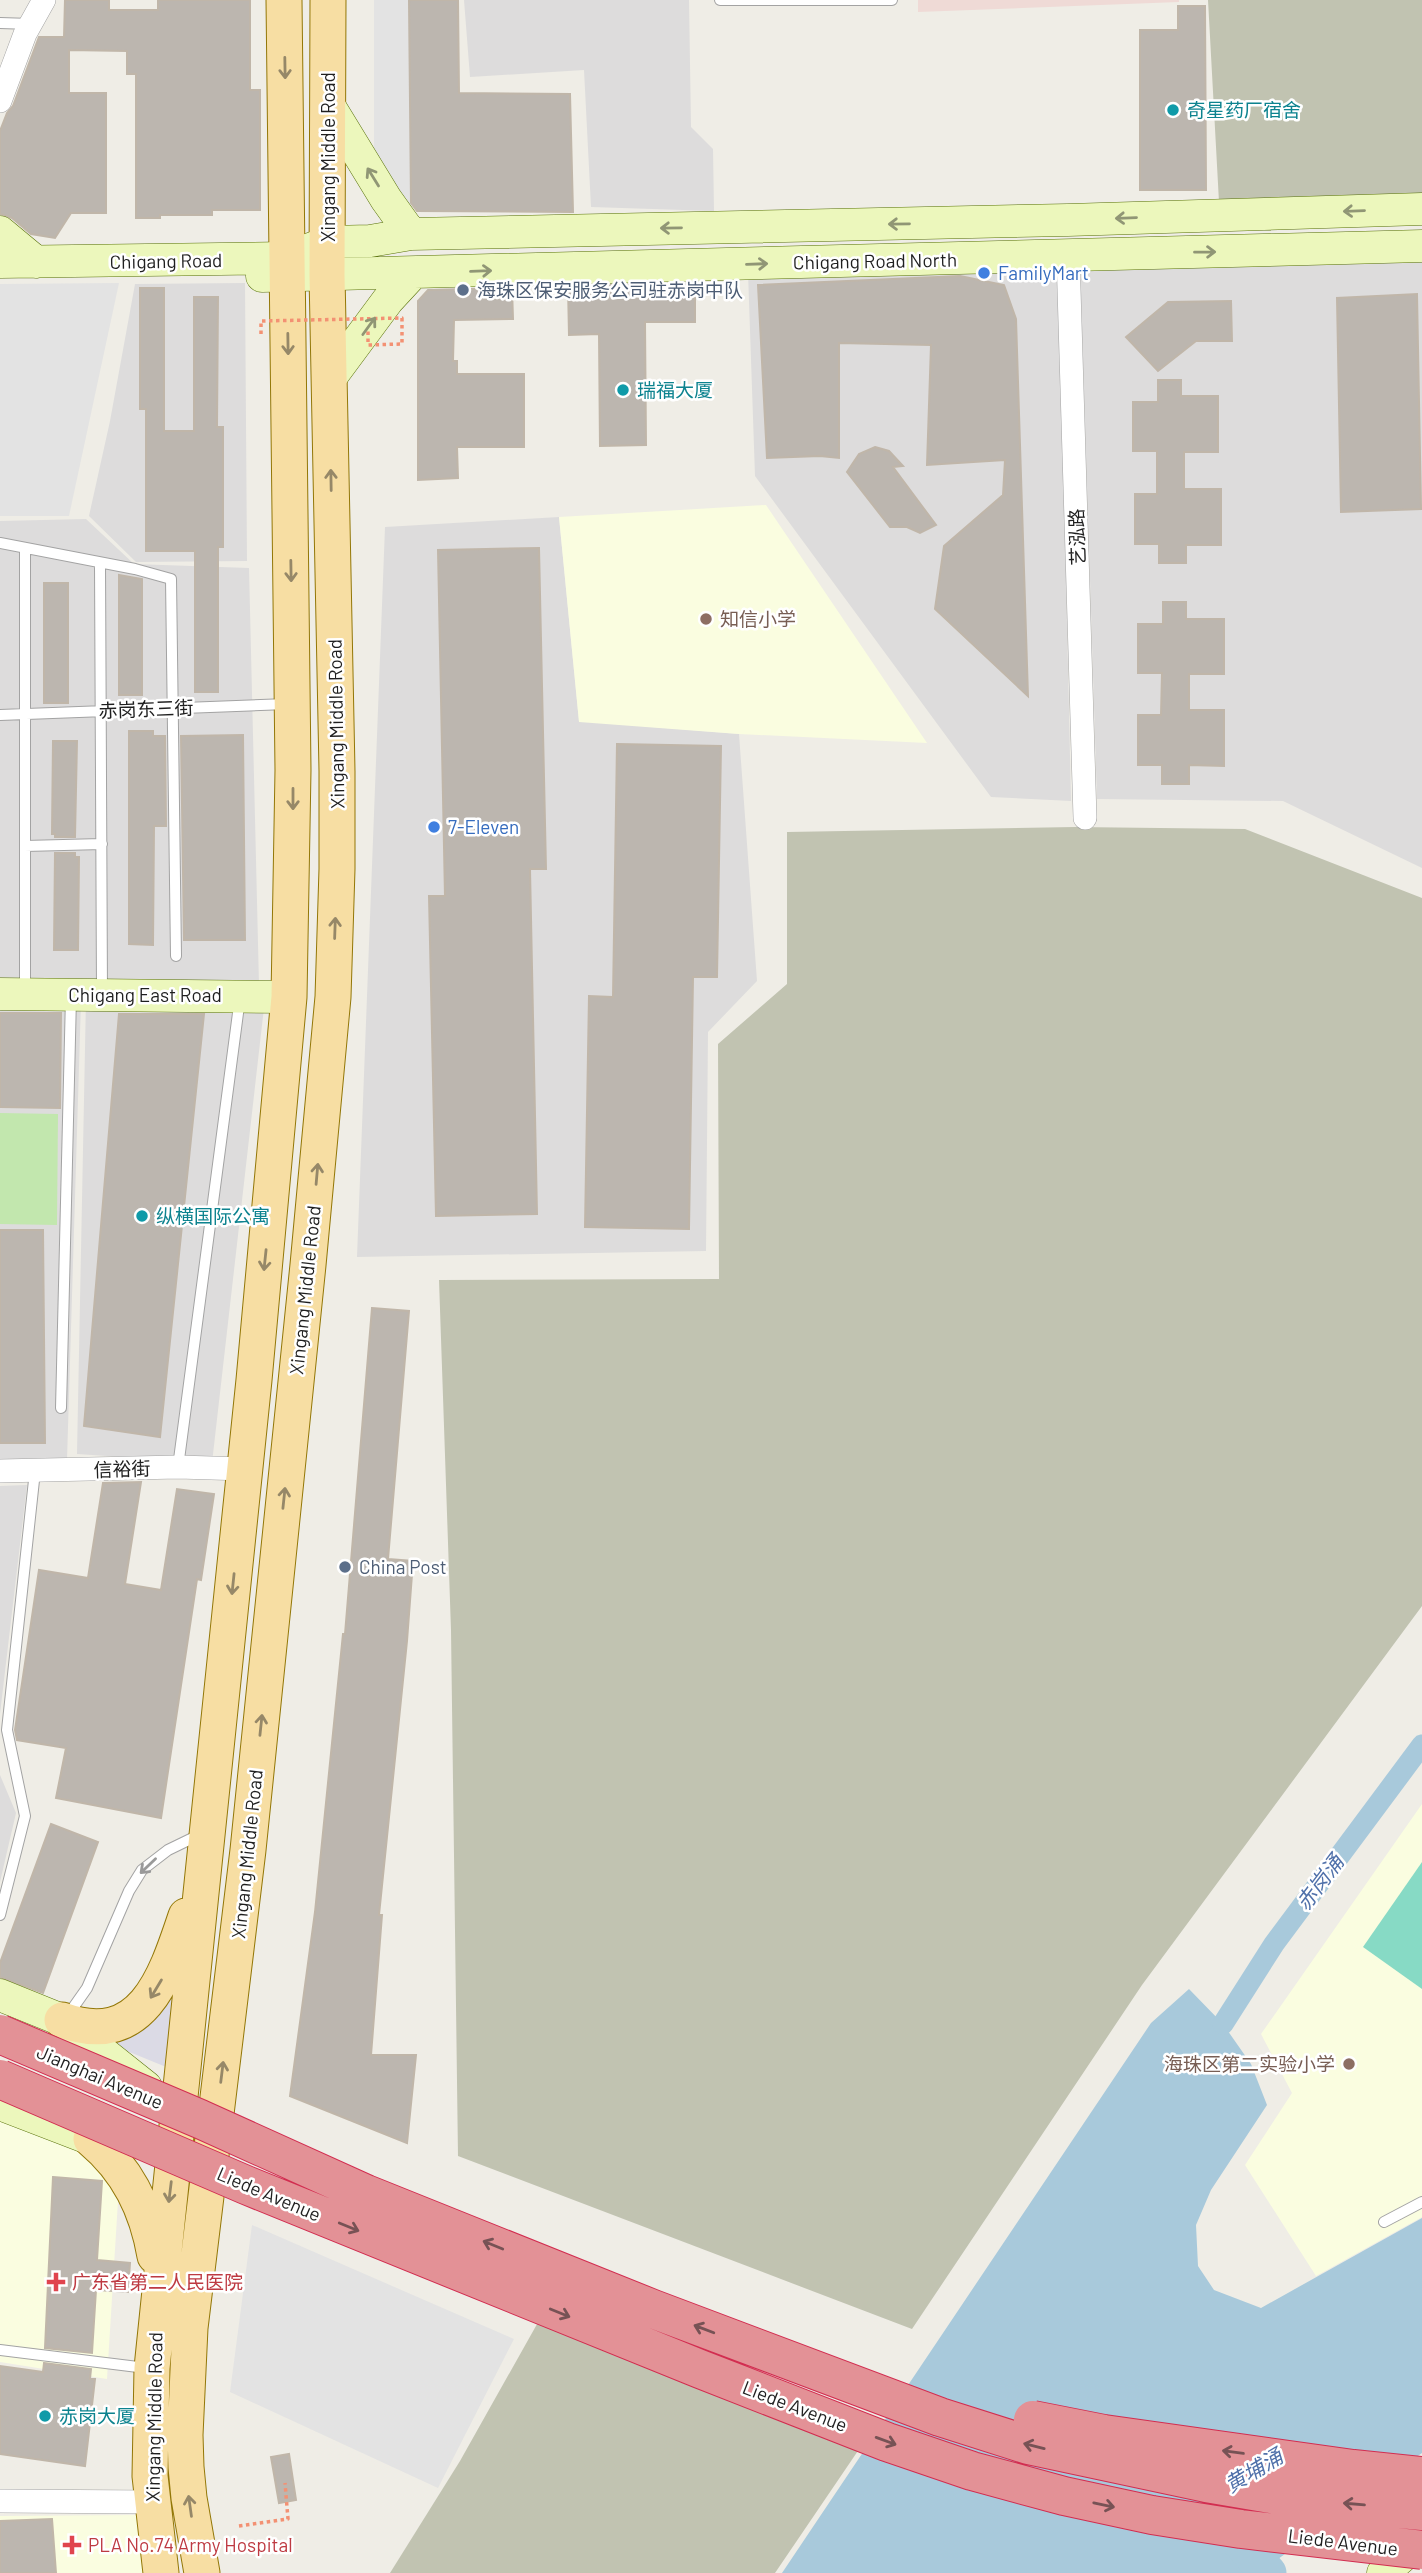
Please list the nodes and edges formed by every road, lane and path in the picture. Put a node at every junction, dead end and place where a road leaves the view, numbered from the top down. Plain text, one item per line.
1 (44, 0) edge
2 (284, 0) edge
3 (328, 0) edge
4 (720, 0) edge
5 (892, 0) edge
6 (0, 23) edge
7 (31, 24) junction
8 (0, 101) edge
9 (328, 104) junction
10 (1422, 209) edge
11 (0, 232) edge
12 (411, 234) junction
13 (1422, 246) edge
14 (1068, 256) junction
15 (328, 258) junction
16 (0, 262) edge
17 (36, 262) junction
18 (287, 267) junction
19 (413, 272) junction
20 (0, 275) edge
21 (368, 328) junction
22 (261, 334) dead end
23 (328, 381) junction
24 (0, 542) edge
25 (25, 548) junction
26 (100, 564) junction
27 (292, 703) junction
28 (174, 708) junction
29 (100, 711) junction
30 (0, 715) edge
31 (24, 715) junction
32 (1085, 818) dead end
33 (102, 844) junction
34 (25, 846) junction
35 (176, 956) dead end
36 (13, 994) edge
37 (87, 994) junction
38 (240, 996) junction
39 (289, 997) junction
40 (333, 997) junction
41 (284, 1072) junction
42 (326, 1075) junction
43 (61, 1408) dead end
44 (178, 1467) junction
45 (245, 1469) junction
46 (0, 1471) edge
47 (35, 1471) junction
48 (206, 1831) junction
49 (0, 1915) edge
50 (0, 1996) edge
51 (191, 1999) junction
52 (231, 2003) junction
53 (62, 2020) junction
54 (0, 2034) edge
55 (0, 2079) edge
56 (0, 2104) edge
57 (193, 2135) junction
58 (92, 2139) junction
59 (1422, 2202) edge
60 (1384, 2222) dead end
61 (160, 2279) junction
62 (195, 2282) junction
63 (747, 2346) junction
64 (0, 2350) edge
65 (152, 2368) junction
66 (1422, 2476) edge
67 (285, 2483) dead end
68 (0, 2501) edge
69 (152, 2501) junction
70 (1422, 2511) edge
71 (239, 2526) dead end
72 (1422, 2539) edge
73 (1422, 2550) edge
74 (161, 2573) edge
75 (202, 2573) edge
76 (1383, 2573) edge

1 - 7 street
2 -> 18 main road, Xingang Middle Road
3 - 9 main road, Xingang Middle Road
4 - 5 lane
6 - 7 lane
7 - 8 street
12 -> 9 main road
9 - 15 main road, Xingang Middle Road
10 -> 12 main road, Chigang Road North
11 - 17 main road
12 - 15 main road, Chigang Road North
14 -> 13 main road, Chigang Road North
19 -> 14 main road, Chigang Road North
14 - 32 street, 艺泓路
15 - 18 main road, Chigang Road
15 - 19 main road, Chigang Road North
15 - 23 main road, Xingang Middle Road
16 - 17 main road, Chigang Road
17 - 18 main road, Chigang Road
18 - 20 main road, Chigang Road
18 -> 27 main road, Xingang Middle Road
21 -> 19 main road
21 - 22 path, bridge
21 - 23 main road
40 -> 23 main road, Xingang Middle Road
24 - 25 lane
25 - 26 lane
25 - 31 lane
26 - 28 lane
26 - 29 lane
27 - 28 lane, 赤岗东三街
27 -> 39 main road, Xingang Middle Road
28 - 29 lane, 赤岗东三街
28 - 35 lane
29 - 31 lane, 赤岗东三街
29 - 33 lane
30 - 31 lane, 赤岗东三街
31 - 34 lane
33 - 34 lane
33 - 37 lane
34 - 36 lane
36 - 37 main road, Chigang East Road
37 - 38 main road, Chigang East Road
37 - 43 lane
38 - 39 main road, Chigang East Road
38 - 44 lane
39 - 40 main road
39 - 41 main road, Xingang Middle Road
40 - 42 main road, Xingang Middle Road
41 - 42 main road
41 -> 45 main road, Xingang Middle Road
52 -> 42 main road, Xingang Middle Road
44 - 45 street, 信裕街
44 - 47 street, 信裕街
45 -> 48 main road, Xingang Middle Road
46 - 47 street, 信裕街
47 - 49 lane
48 - 51 main road, Xingang Middle Road
48 -> 53 lane
48 -> 53 main road
50 - 53 main road
51 - 52 main road
51 - 57 main road, Xingang Middle Road
57 -> 52 main road, Xingang Middle Road
53 - 57 main road
54 - 57 highway, Jianghai Avenue, bridge
55 - 57 highway, bridge
56 - 58 main road
57 - 58 main road
57 -> 61 main road, Xingang Middle Road
57 - 62 main road, Xingang Middle Road
63 -> 57 highway, Liede Avenue, bridge
57 -> 73 highway, Liede Avenue, bridge
58 - 61 main road
59 - 60 lane
61 - 62 main road
61 - 65 main road, Xingang Middle Road
75 -> 62 main road, Xingang Middle Road
66 -> 63 highway, bridge
70 -> 63 highway, Liede Avenue, bridge
64 - 65 lane
65 - 69 main road, Xingang Middle Road
67 - 71 path
68 - 69 street
69 - 74 main road, Xingang Middle Road
72 - 76 main road

